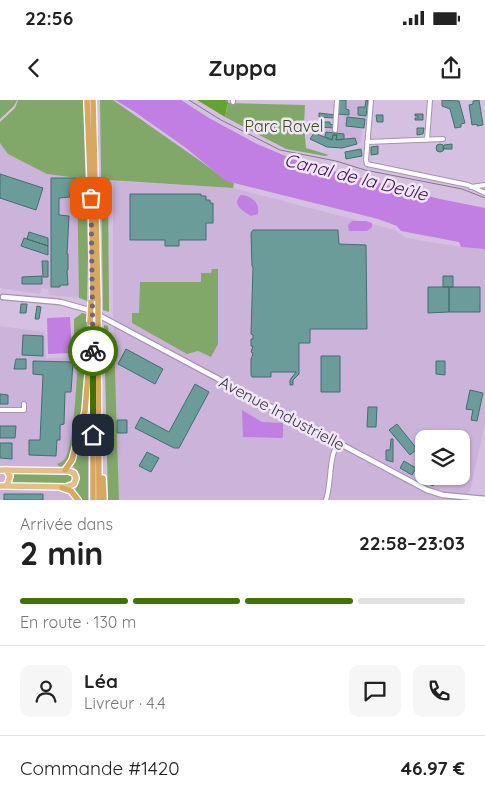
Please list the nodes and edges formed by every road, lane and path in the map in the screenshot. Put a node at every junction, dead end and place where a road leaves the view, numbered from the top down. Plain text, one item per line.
1 (93, 100) edge
2 (337, 100) edge
3 (371, 100) edge
4 (430, 100) edge
5 (87, 102) edge
6 (335, 130) dead end
7 (427, 140) junction
8 (444, 140) dead end
9 (367, 142) junction
10 (485, 185) edge
11 (472, 186) junction
12 (485, 193) edge
13 (2, 295) edge
14 (94, 301) junction
15 (1, 302) edge
16 (94, 323) junction
17 (24, 404) dead end
18 (0, 410) edge
19 (338, 442) junction
20 (99, 448) junction
21 (3, 470) edge
22 (65, 470) junction
23 (3, 486) edge
24 (62, 488) junction
25 (485, 499) edge
26 (78, 500) edge
27 (93, 500) edge
28 (99, 500) edge
29 (104, 500) edge
30 (326, 500) edge

1 - 14 highway
2 - 6 street
3 - 9 street
4 - 7 street
5 - 14 highway
7 - 8 street
7 - 9 street
9 - 11 street
10 - 11 street
11 - 12 street
13 - 15 street
13 - 19 street, Avenue Industrielle
14 - 16 highway, bridge
16 - 20 highway
16 - 22 highway
16 - 27 highway
17 - 18 street
19 - 25 street, Avenue Industrielle
19 - 30 street
20 - 28 highway
20 - 29 highway
21 - 22 main road
21 - 23 main road
22 - 24 main road
23 - 24 main road
24 - 26 highway

